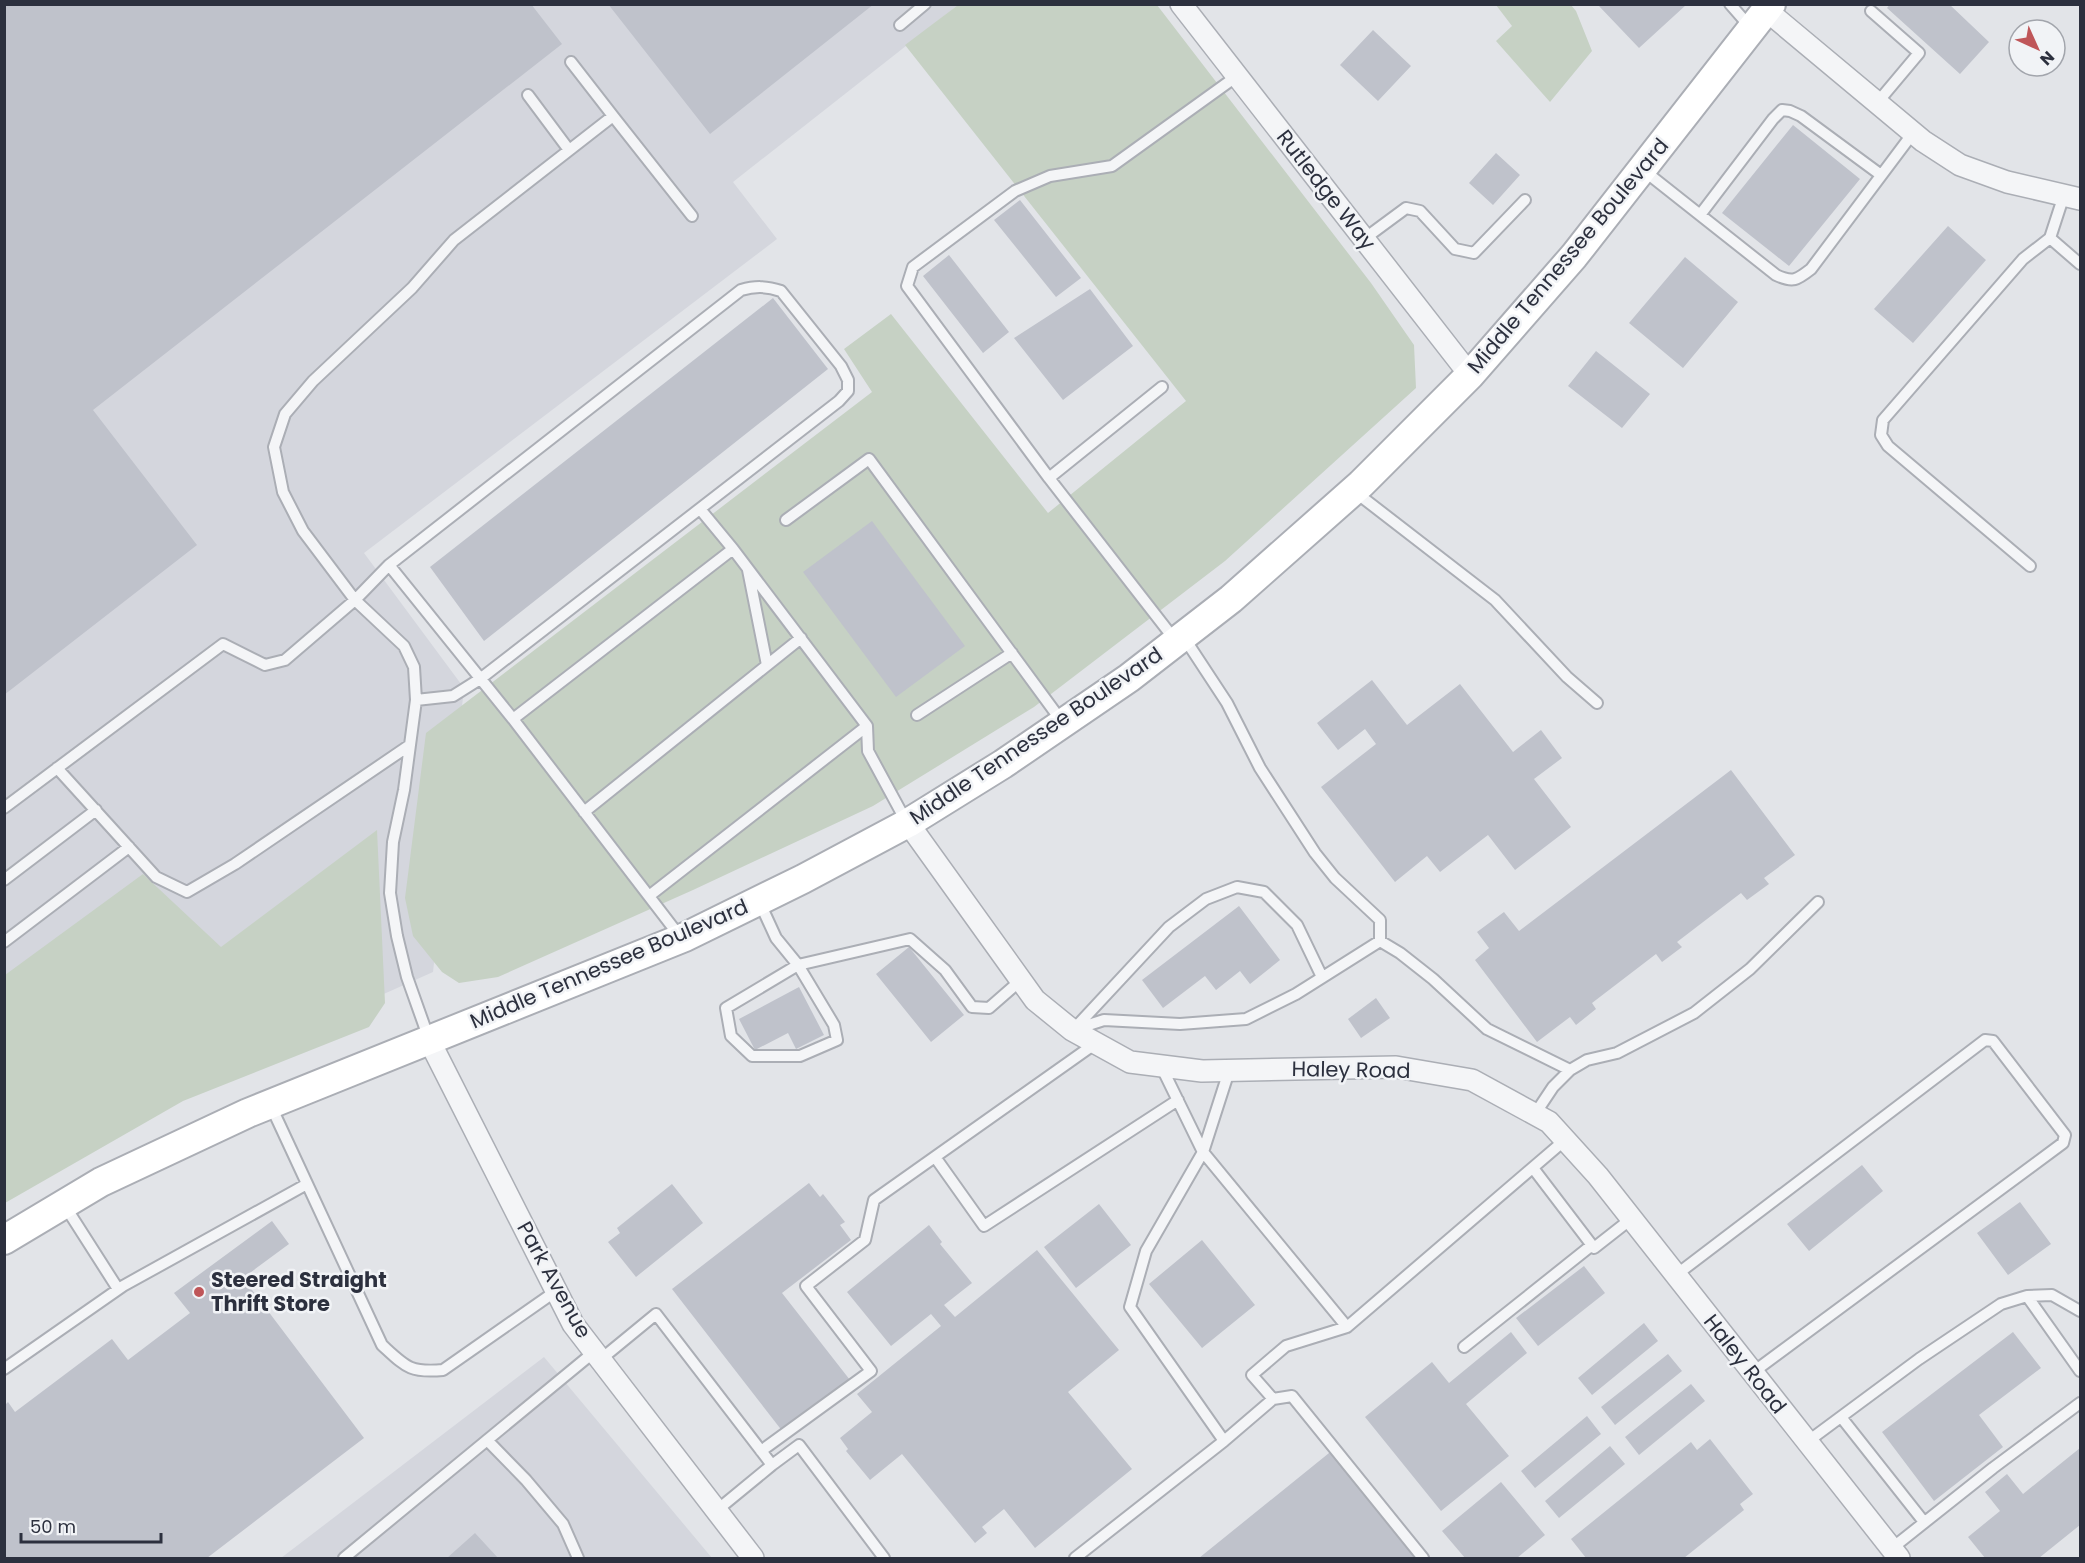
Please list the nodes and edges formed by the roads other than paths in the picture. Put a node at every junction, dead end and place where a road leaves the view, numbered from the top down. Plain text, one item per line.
1 (925, 4) edge
2 (1181, 4) edge
3 (1730, 4) edge
4 (1871, 10) dead end
5 (1763, 14) edge
6 (900, 25) dead end
7 (571, 63) dead end
8 (1237, 76) junction
9 (528, 96) dead end
10 (1877, 103) junction
11 (613, 116) junction
12 (1913, 133) junction
13 (569, 150) junction
14 (1642, 169) junction
15 (1881, 175) junction
16 (2072, 197) edge
17 (1525, 200) dead end
18 (1700, 215) junction
19 (692, 216) dead end
20 (2050, 238) junction
21 (1364, 239) junction
22 (2080, 264) edge
23 (1470, 375) junction
24 (1162, 387) dead end
25 (1049, 478) junction
26 (1354, 490) junction
27 (700, 509) junction
28 (786, 520) dead end
29 (733, 549) junction
30 (389, 565) junction
31 (2030, 566) dead end
32 (747, 567) junction
33 (355, 600) junction
34 (801, 638) junction
35 (1179, 639) junction
36 (1012, 653) junction
37 (767, 665) junction
38 (480, 679) junction
39 (416, 700) junction
40 (1597, 703) dead end
41 (917, 716) dead end
42 (513, 719) junction
43 (1064, 723) junction
44 (867, 726) junction
45 (410, 745) junction
46 (57, 768) junction
47 (4, 808) edge
48 (96, 810) junction
49 (584, 812) junction
50 (908, 824) junction
51 (129, 847) junction
52 (4, 880) edge
53 (649, 896) junction
54 (759, 901) junction
55 (1818, 902) dead end
56 (681, 938) junction
57 (1380, 941) junction
58 (4, 942) edge
59 (798, 965) junction
60 (1322, 978) junction
61 (1021, 980) junction
62 (1072, 1030) junction
63 (429, 1040) junction
64 (1096, 1043) junction
65 (1162, 1068) junction
66 (1570, 1070) junction
67 (1229, 1071) junction
68 (1178, 1100) junction
69 (270, 1104) junction
70 (1535, 1114) junction
71 (1565, 1140) junction
72 (1203, 1152) junction
73 (935, 1157) junction
74 (1533, 1168) junction
75 (307, 1184) junction
76 (64, 1205) junction
77 (1631, 1219) junction
78 (4, 1240) edge
79 (1592, 1245) junction
80 (1676, 1275) junction
81 (118, 1289) junction
82 (556, 1291) junction
83 (2026, 1296) junction
84 (2080, 1311) edge
85 (1347, 1327) junction
86 (1464, 1347) dead end
87 (597, 1356) junction
88 (4, 1369) edge
89 (2080, 1371) edge
90 (1752, 1373) junction
91 (1273, 1399) junction
92 (2080, 1402) edge
93 (1841, 1417) junction
94 (487, 1440) junction
95 (1224, 1441) junction
96 (1807, 1442) junction
97 (761, 1451) junction
98 (772, 1465) junction
99 (716, 1511) junction
100 (1924, 1522) junction
101 (1895, 1554) edge
102 (344, 1558) edge
103 (578, 1558) edge
104 (753, 1558) edge
105 (884, 1558) edge
106 (1075, 1558) edge
107 (1423, 1558) edge

1 - 6 lane
2 - 8 street, Rutledge Way
3 - 5 lane
4 - 10 lane
5 - 10 street
5 - 14 main road, Middle Tennessee Boulevard
7 - 11 lane
8 - 21 street, Rutledge Way
8 - 25 lane
9 - 13 lane
10 - 12 street
11 - 13 lane
11 - 19 lane
12 - 15 lane
12 - 16 street
13 - 33 lane
14 - 18 lane
14 - 23 main road, Middle Tennessee Boulevard
15 - 18 lane
15 - 18 lane
16 - 20 lane
17 - 21 lane
20 - 22 lane
20 - 31 lane
21 - 23 street, Rutledge Way
23 - 26 main road, Middle Tennessee Boulevard
24 - 25 lane
25 - 35 lane
26 - 35 main road, Middle Tennessee Boulevard
26 - 40 lane
27 - 29 lane
27 - 30 lane
27 - 38 lane
28 - 36 lane
29 - 32 lane
29 - 42 lane
30 - 33 lane
30 - 38 lane
32 - 34 lane
32 - 37 lane
33 - 39 lane
33 - 46 lane
34 - 37 lane
34 - 44 lane
35 - 43 main road, Middle Tennessee Boulevard
35 - 57 lane
36 - 41 lane
36 - 43 lane
37 - 49 lane
38 - 39 lane
38 - 42 lane
39 - 45 lane
42 - 49 lane
43 - 50 main road, Middle Tennessee Boulevard
44 - 50 lane
44 - 53 lane
45 - 51 lane
45 - 63 lane
46 - 47 lane
46 - 48 lane
48 - 51 lane
48 - 52 lane
49 - 53 lane
50 - 54 main road, Middle Tennessee Boulevard
50 - 61 street, Haley Road
51 - 58 lane
53 - 56 lane
54 - 56 main road, Middle Tennessee Boulevard
54 - 59 lane
55 - 66 lane
56 - 63 main road, Middle Tennessee Boulevard
57 - 60 lane
57 - 66 lane
59 - 59 lane
59 - 61 lane
60 - 62 lane
60 - 62 lane
61 - 62 street, Haley Road
62 - 64 street, Haley Road
63 - 69 main road, Middle Tennessee Boulevard
63 - 82 street, Park Avenue
64 - 65 street, Haley Road
64 - 73 lane
65 - 67 street, Haley Road
65 - 68 lane
66 - 70 lane
67 - 70 street, Haley Road
67 - 72 lane
68 - 72 lane
68 - 73 lane
69 - 75 lane
69 - 76 main road, Middle Tennessee Boulevard
70 - 71 street, Haley Road
71 - 74 lane
71 - 77 street, Haley Road
72 - 85 lane
72 - 95 lane
73 - 97 lane
74 - 79 lane
74 - 85 lane
75 - 81 lane
75 - 82 lane
76 - 78 main road, Middle Tennessee Boulevard
76 - 81 lane
77 - 79 lane
77 - 80 street, Haley Road
79 - 86 lane
80 - 90 street, Haley Road
80 - 90 lane
81 - 88 lane
82 - 87 street, Park Avenue
83 - 84 lane
83 - 89 lane
83 - 93 lane
85 - 91 lane
87 - 94 lane
87 - 97 lane
87 - 99 street, Park Avenue
90 - 96 street, Haley Road
91 - 95 lane
91 - 107 lane
92 - 100 lane
93 - 96 lane
93 - 100 lane
94 - 102 lane
94 - 103 lane
95 - 106 lane
96 - 101 street, Haley Road
97 - 98 lane
98 - 99 lane
98 - 105 lane
99 - 104 street, Park Avenue
100 - 101 lane

